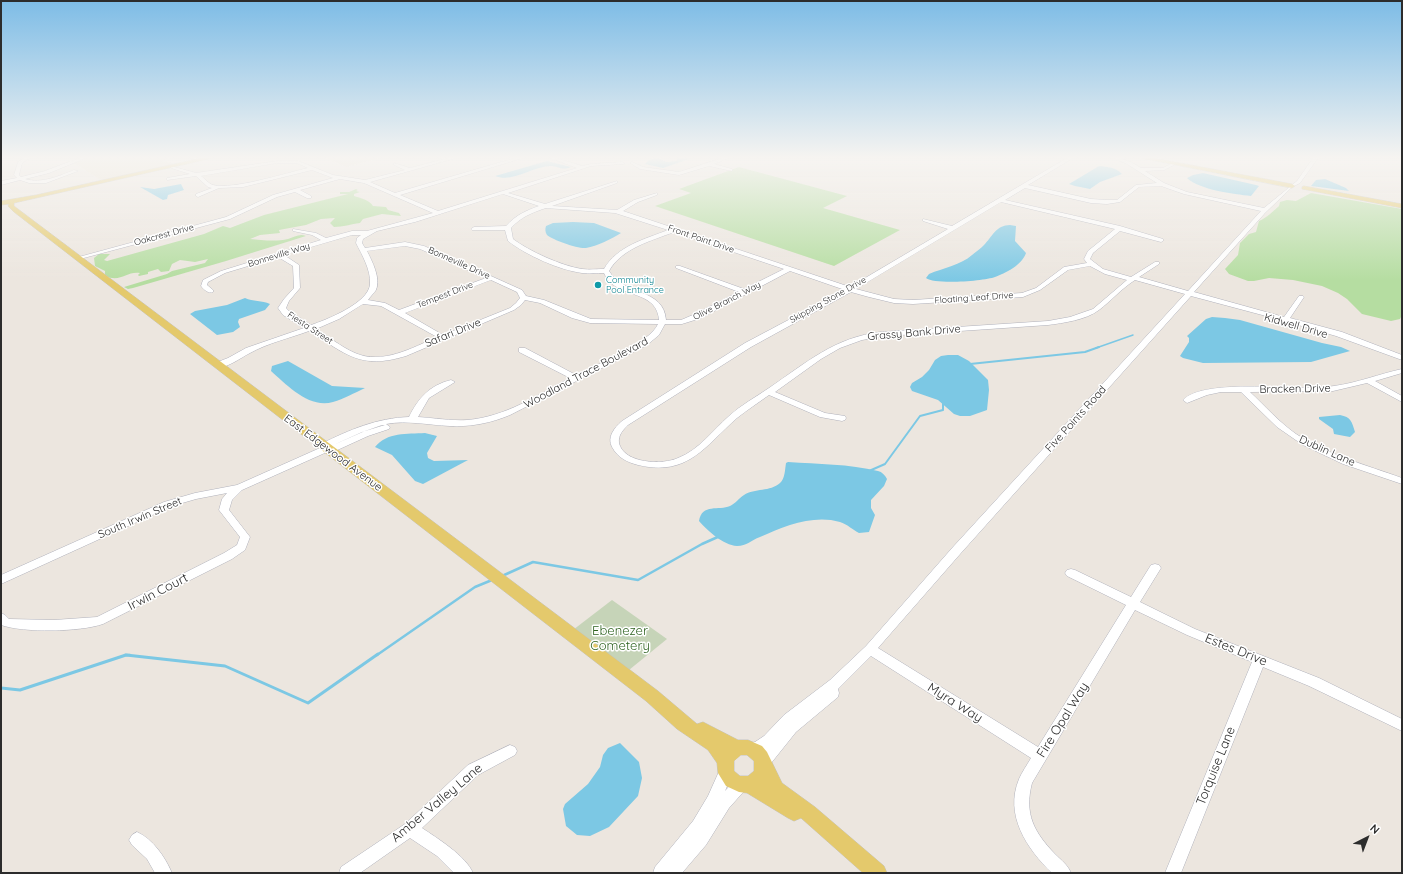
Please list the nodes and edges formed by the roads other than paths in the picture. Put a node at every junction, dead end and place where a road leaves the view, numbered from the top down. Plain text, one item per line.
1 (30, 199) edge
2 (269, 199) edge
3 (403, 199) edge
4 (485, 199) edge
5 (521, 199) edge
6 (565, 199) edge
7 (642, 199) edge
8 (1081, 199) edge
9 (1121, 199) edge
10 (1204, 199) edge
11 (1277, 199) edge
12 (1361, 199) edge
13 (1000, 200) joint
14 (1, 202) edge
15 (13, 204) junction
16 (544, 206) junction
17 (1402, 206) edge
18 (1264, 211) junction
19 (617, 212) junction
20 (438, 213) junction
21 (925, 220) dead end
22 (508, 228) junction
23 (952, 228) junction
24 (1120, 228) junction
25 (474, 229) dead end
26 (295, 230) dead end
27 (673, 230) junction
28 (368, 233) junction
29 (326, 240) junction
30 (1161, 240) dead end
31 (364, 250) junction
32 (280, 255) junction
33 (78, 258) junction
34 (1156, 263) dead end
35 (1091, 264) junction
36 (678, 267) dead end
37 (789, 269) junction
38 (606, 271) junction
39 (491, 278) junction
40 (1132, 279) junction
41 (850, 289) junction
42 (211, 291) dead end
43 (745, 292) junction
44 (1189, 295) junction
45 (1301, 297) dead end
46 (523, 298) junction
47 (362, 302) junction
48 (399, 313) junction
49 (1285, 321) junction
50 (662, 323) junction
51 (309, 328) junction
52 (443, 338) junction
53 (522, 350) dead end
54 (378, 359) joint
55 (1402, 359) edge
56 (220, 367) junction
57 (1402, 371) edge
58 (576, 378) junction
59 (1368, 380) junction
60 (451, 382) dead end
61 (1243, 390) junction
62 (768, 392) junction
63 (1402, 399) edge
64 (1187, 400) dead end
65 (842, 418) dead end
66 (412, 420) junction
67 (327, 448) junction
68 (627, 458) joint
69 (1402, 480) edge
70 (239, 488) junction
71 (1155, 568) dead end
72 (1070, 573) dead end
73 (1, 580) edge
74 (1134, 603) junction
75 (1, 618) edge
76 (870, 650) junction
77 (1259, 660) junction
78 (652, 696) junction
79 (1402, 725) edge
80 (744, 748) junction
81 (510, 751) dead end
82 (1040, 756) junction
83 (764, 764) junction
84 (725, 766) junction
85 (744, 784) junction
86 (410, 829) junction
87 (137, 840) dead end
88 (852, 852) junction
89 (164, 873) edge
90 (347, 873) edge
91 (465, 873) edge
92 (661, 873) edge
93 (671, 873) edge
94 (877, 873) edge
95 (1063, 873) edge
96 (1173, 873) edge

1 - 15 main road
2 - 33 street, Oakcrest Drive
3 - 20 street
4 - 20 street, Bonneville Way
5 - 16 street, Front Point Drive
6 - 16 street
7 - 19 street
8 - 9 street
10 - 18 street
11 - 18 street, Five Points Road
12 - 17 main road
13 - 23 street, Skipping Stone Drive
13 - 24 street
14 - 15 main road
15 - 33 main road, East Edgewood Avenue
16 - 19 street, Front Point Drive
16 - 22 street
18 - 44 street, Five Points Road
19 - 27 street, Front Point Drive
20 - 28 street, Bonneville Way
21 - 23 street
22 - 25 street
22 - 38 street
23 - 41 street, Skipping Stone Drive
24 - 30 street
24 - 35 street
26 - 29 street
27 - 37 street, Front Point Drive
27 - 38 street
28 - 29 street, Bonneville Way
28 - 31 street
29 - 32 street, Bonneville Way
31 - 39 street, Bonneville Drive
31 - 47 street
32 - 42 street, Bonneville Way
32 - 51 street, Fiesta Street
33 - 56 main road, East Edgewood Avenue
34 - 40 street, Grassy Bank Drive
35 - 40 street, Kidwell Drive
35 - 41 street, Floating Leaf Drive
36 - 43 street
37 - 41 street, Front Point Drive
37 - 43 street, Olive Branch Way
38 - 50 street
39 - 46 street, Bonneville Drive
39 - 48 street, Tempest Drive
40 - 44 street, Kidwell Drive
40 - 62 street, Grassy Bank Drive
41 - 68 street, Skipping Stone Drive
43 - 50 street, Olive Branch Way
44 - 49 street, Kidwell Drive
44 - 76 street, Five Points Road
45 - 49 street
46 - 50 street, Olive Branch Way
46 - 52 street, Safari Drive
47 - 48 street
47 - 51 street
48 - 52 street
49 - 55 street, Kidwell Drive
50 - 58 street, Woodland Trace Boulevard
51 - 54 street, Fiesta Street
51 - 56 street
52 - 54 street, Safari Drive
53 - 58 street
56 - 67 main road, East Edgewood Avenue
57 - 59 street, Bracken Drive
58 - 66 street, Woodland Trace Boulevard
59 - 61 street, Bracken Drive
59 - 63 street
60 - 66 street
61 - 64 street, Bracken Drive
61 - 69 street, Dublin Lane
62 - 65 street
62 - 68 street, Grassy Bank Drive
66 - 67 street, Woodland Trace Boulevard
67 - 70 street, South Irwin Street
67 - 78 main road, East Edgewood Avenue
70 - 73 street, South Irwin Street
70 - 75 street, Irwin Court
71 - 74 street, Fire Opal Way
72 - 74 street, Estes Drive
74 - 77 street, Estes Drive
74 - 82 street, Fire Opal Way
76 - 80 street
76 - 82 street, Myra Way
76 - 83 street
77 - 79 street, Estes Drive
77 - 96 street, Torquise Lane
78 - 80 main road, East Edgewood Avenue
78 - 84 main road, East Edgewood Avenue
80 - 83 main road
80 - 84 main road
81 - 86 street, Amber Valley Lane
82 - 95 street, Fire Opal Way
83 - 85 main road
83 - 88 main road
84 - 85 main road
84 - 92 street
85 - 88 main road
85 - 93 street
86 - 90 street, Amber Valley Lane
86 - 91 street
87 - 89 street
88 - 94 main road

